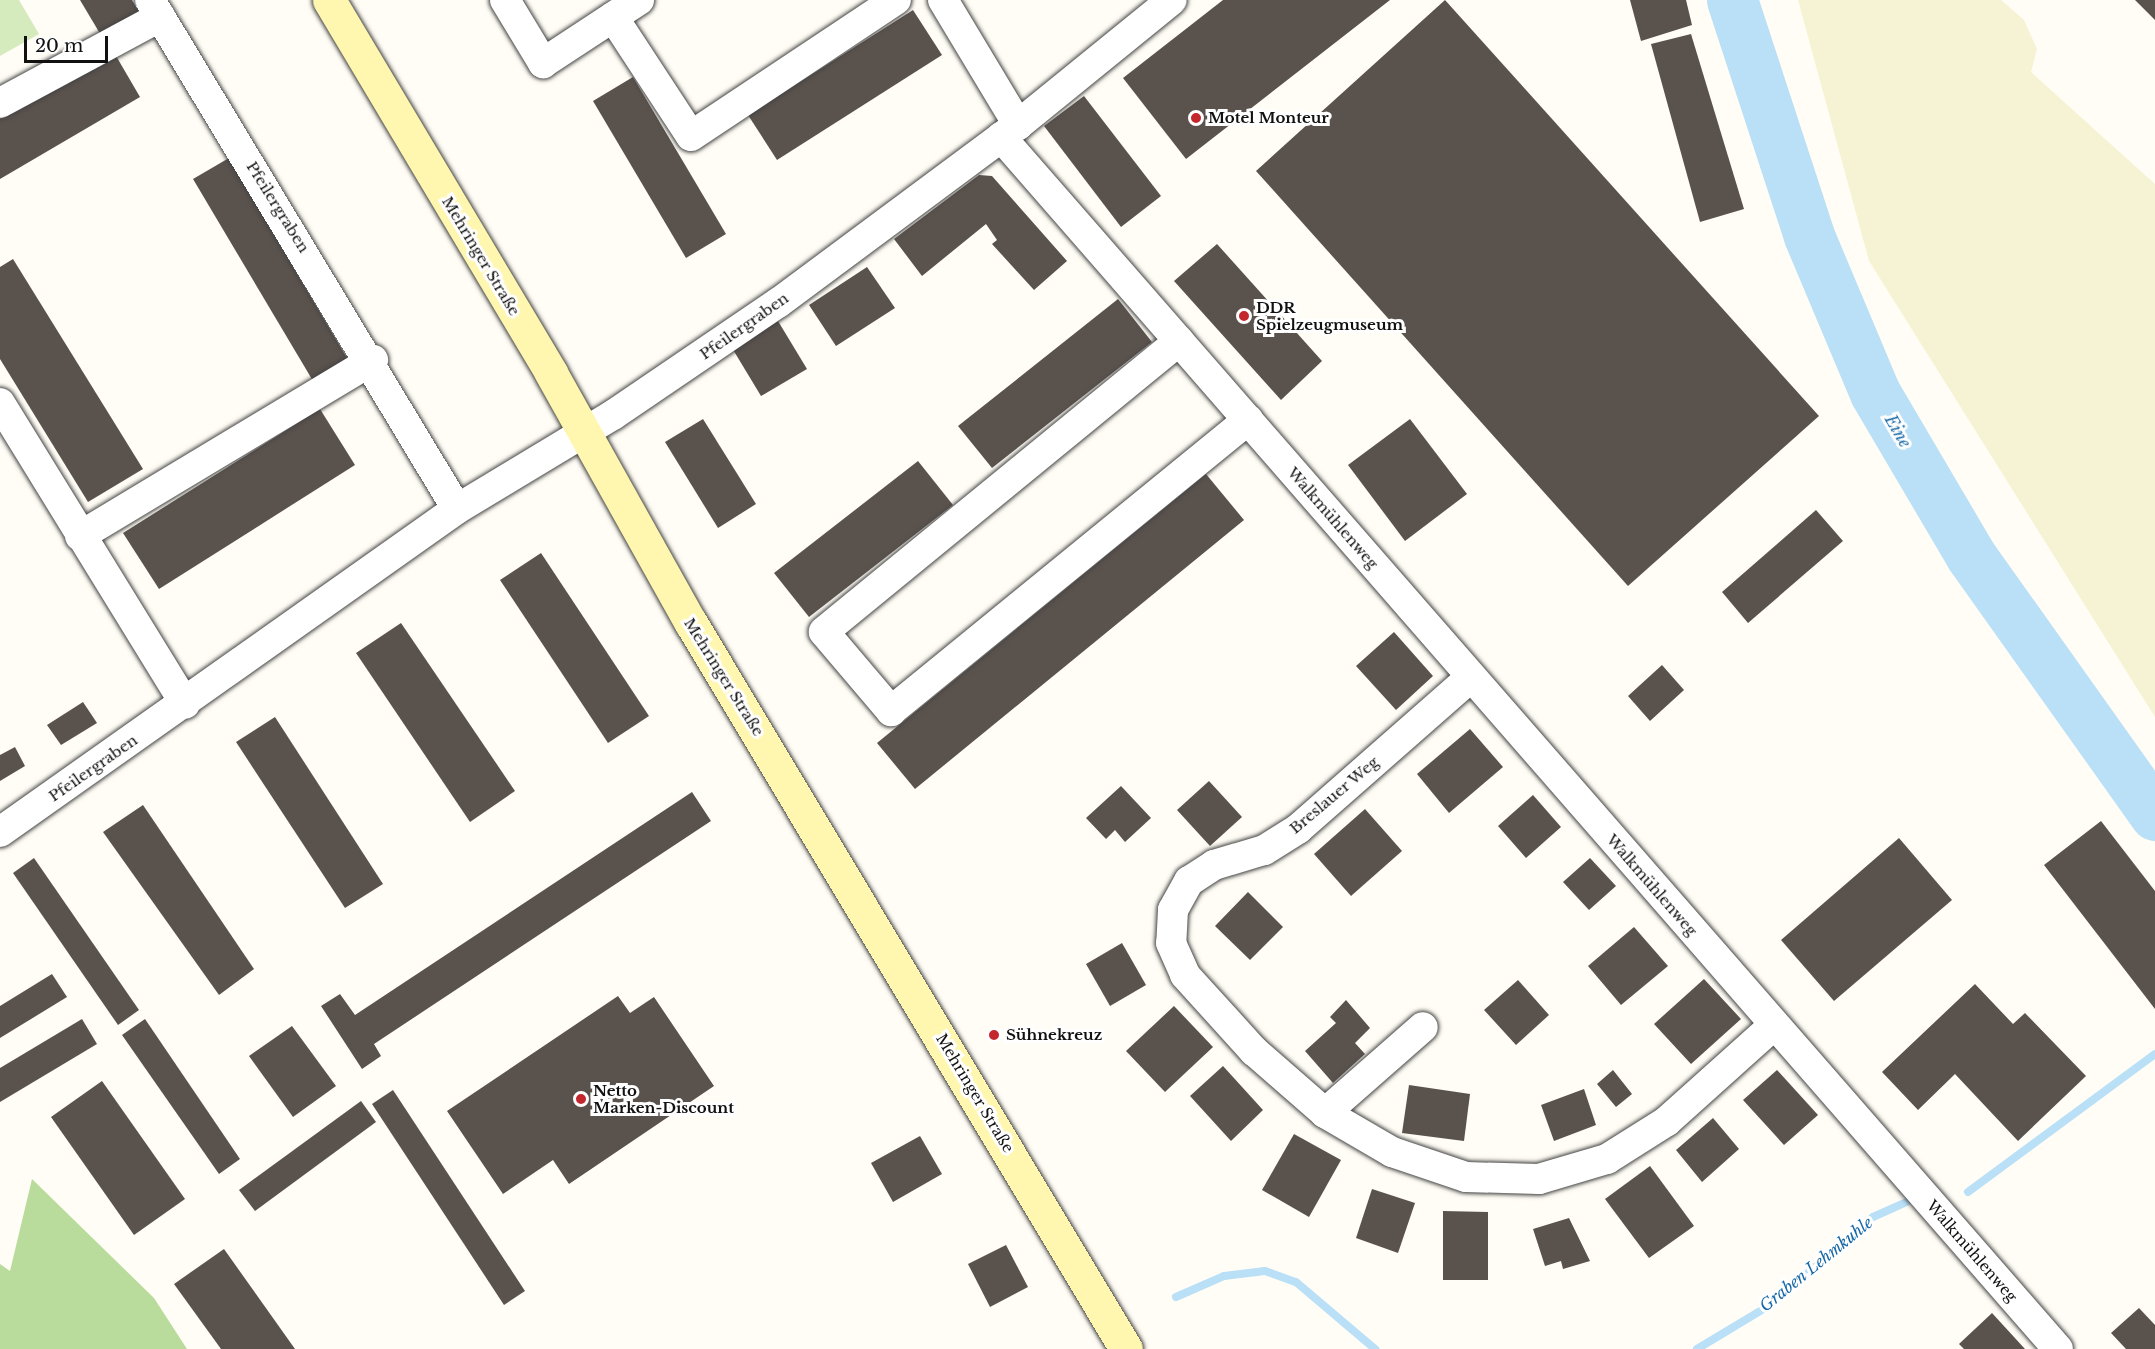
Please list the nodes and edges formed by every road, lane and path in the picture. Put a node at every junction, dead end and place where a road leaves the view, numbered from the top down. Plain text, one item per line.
1 (329, 0) edge
2 (505, 0) edge
3 (639, 0) edge
4 (896, 0) edge
5 (943, 0) edge
6 (1172, 0) edge
7 (155, 9) edge
8 (613, 16) junction
9 (0, 103) edge
10 (1010, 131) junction
11 (1179, 341) junction
12 (373, 360) junction
13 (0, 403) edge
14 (1248, 420) junction
15 (584, 431) junction
16 (457, 509) junction
17 (80, 536) junction
18 (1471, 677) junction
19 (185, 704) junction
20 (0, 832) edge
21 (1774, 1024) junction
22 (1423, 1027) dead end
23 (1325, 1113) junction
24 (1126, 1349) edge
25 (2058, 1349) edge

1 - 15 main road, Mehringer Straße
2 - 8 street
3 - 8 street
4 - 8 street
5 - 10 street
6 - 10 street, Pfeilergraben
7 - 9 street
7 - 12 street, Pfeilergraben
10 - 11 street, Walkmühlenweg
10 - 15 street, Pfeilergraben
11 - 14 street, Walkmühlenweg
11 - 14 street
12 - 16 street, Pfeilergraben
12 - 17 street
13 - 17 street
14 - 18 street, Walkmühlenweg
15 - 16 street, Pfeilergraben
15 - 24 main road, Mehringer Straße
16 - 19 street, Pfeilergraben
17 - 19 street
18 - 21 street, Walkmühlenweg
18 - 23 street, Breslauer Weg
19 - 20 street, Pfeilergraben
21 - 23 street, Breslauer Weg
21 - 25 street, Walkmühlenweg
22 - 23 street

